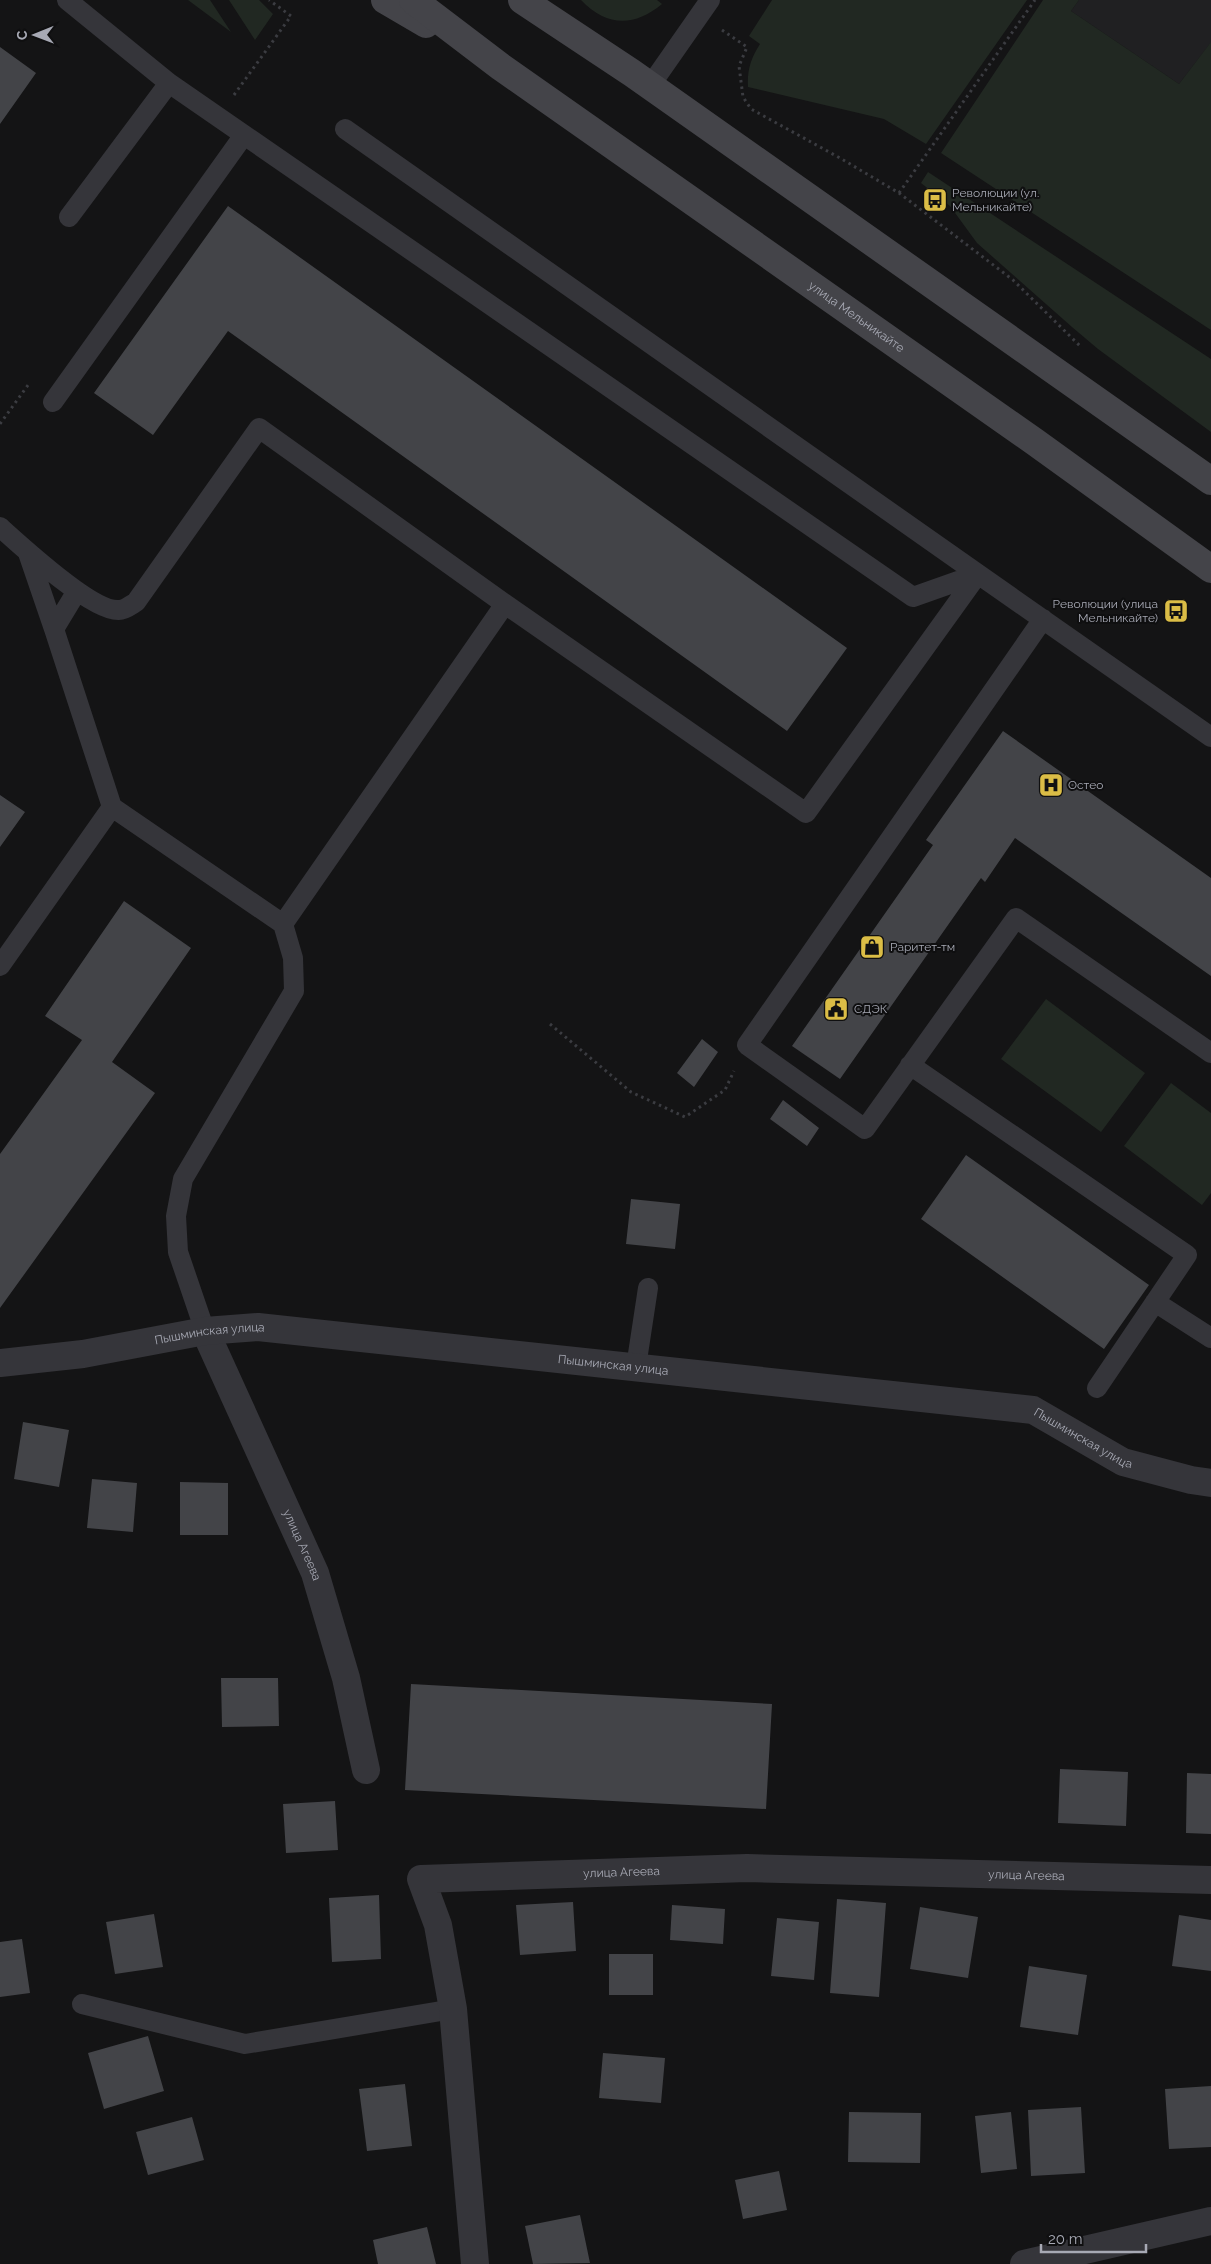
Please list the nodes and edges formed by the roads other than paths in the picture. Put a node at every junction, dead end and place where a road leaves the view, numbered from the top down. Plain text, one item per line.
1 (66, 0) edge
2 (385, 0) edge
3 (413, 0) edge
4 (522, 0) edge
5 (550, 0) edge
6 (705, 8) edge
7 (501, 67) junction
8 (641, 80) junction
9 (170, 83) junction
10 (345, 129) dead end
11 (244, 134) junction
12 (69, 217) dead end
13 (53, 402) dead end
14 (1182, 460) junction
15 (1211, 468) edge
16 (1211, 481) edge
17 (0, 527) edge
18 (28, 553) junction
19 (1211, 569) edge
20 (978, 574) junction
21 (77, 591) junction
22 (505, 604) junction
23 (1043, 619) junction
24 (54, 629) junction
25 (1211, 737) edge
26 (112, 807) junction
27 (283, 924) junction
28 (0, 966) edge
29 (1211, 1053) edge
30 (910, 1066) junction
31 (648, 1288) dead end
32 (1156, 1302) junction
33 (205, 1331) junction
34 (1211, 1338) edge
35 (0, 1363) edge
36 (636, 1368) junction
37 (1097, 1388) dead end
38 (1211, 1483) edge
39 (366, 1770) dead end
40 (1211, 1880) edge
41 (82, 2004) dead end
42 (453, 2009) junction
43 (1211, 2222) edge
44 (475, 2264) edge
45 (1024, 2264) edge

1 - 9 lane
2 - 7 main road, улица Мельникайте
3 - 7 main road, улица Мельникайте
4 - 8 main road
5 - 8 main road
6 - 8 lane
7 - 19 main road, улица Мельникайте
8 - 14 main road
9 - 11 lane
9 - 12 lane
10 - 20 lane
11 - 13 lane
11 - 20 lane
14 - 15 lane
14 - 16 main road
17 - 18 lane
18 - 21 lane
18 - 24 lane
20 - 22 lane
20 - 23 lane
21 - 22 lane
21 - 24 lane
22 - 27 lane
23 - 25 lane
23 - 30 lane
24 - 26 lane
26 - 27 lane
26 - 28 lane
27 - 33 lane
29 - 30 lane
30 - 32 lane
31 - 36 lane
32 - 34 lane
32 - 37 lane
33 - 35 street, Пышминская улица
33 - 36 street, Пышминская улица
33 - 39 street, улица Агеева
36 - 38 street, Пышминская улица
40 - 42 street, улица Агеева
41 - 42 lane
42 - 44 street, улица Агеева
43 - 45 street

